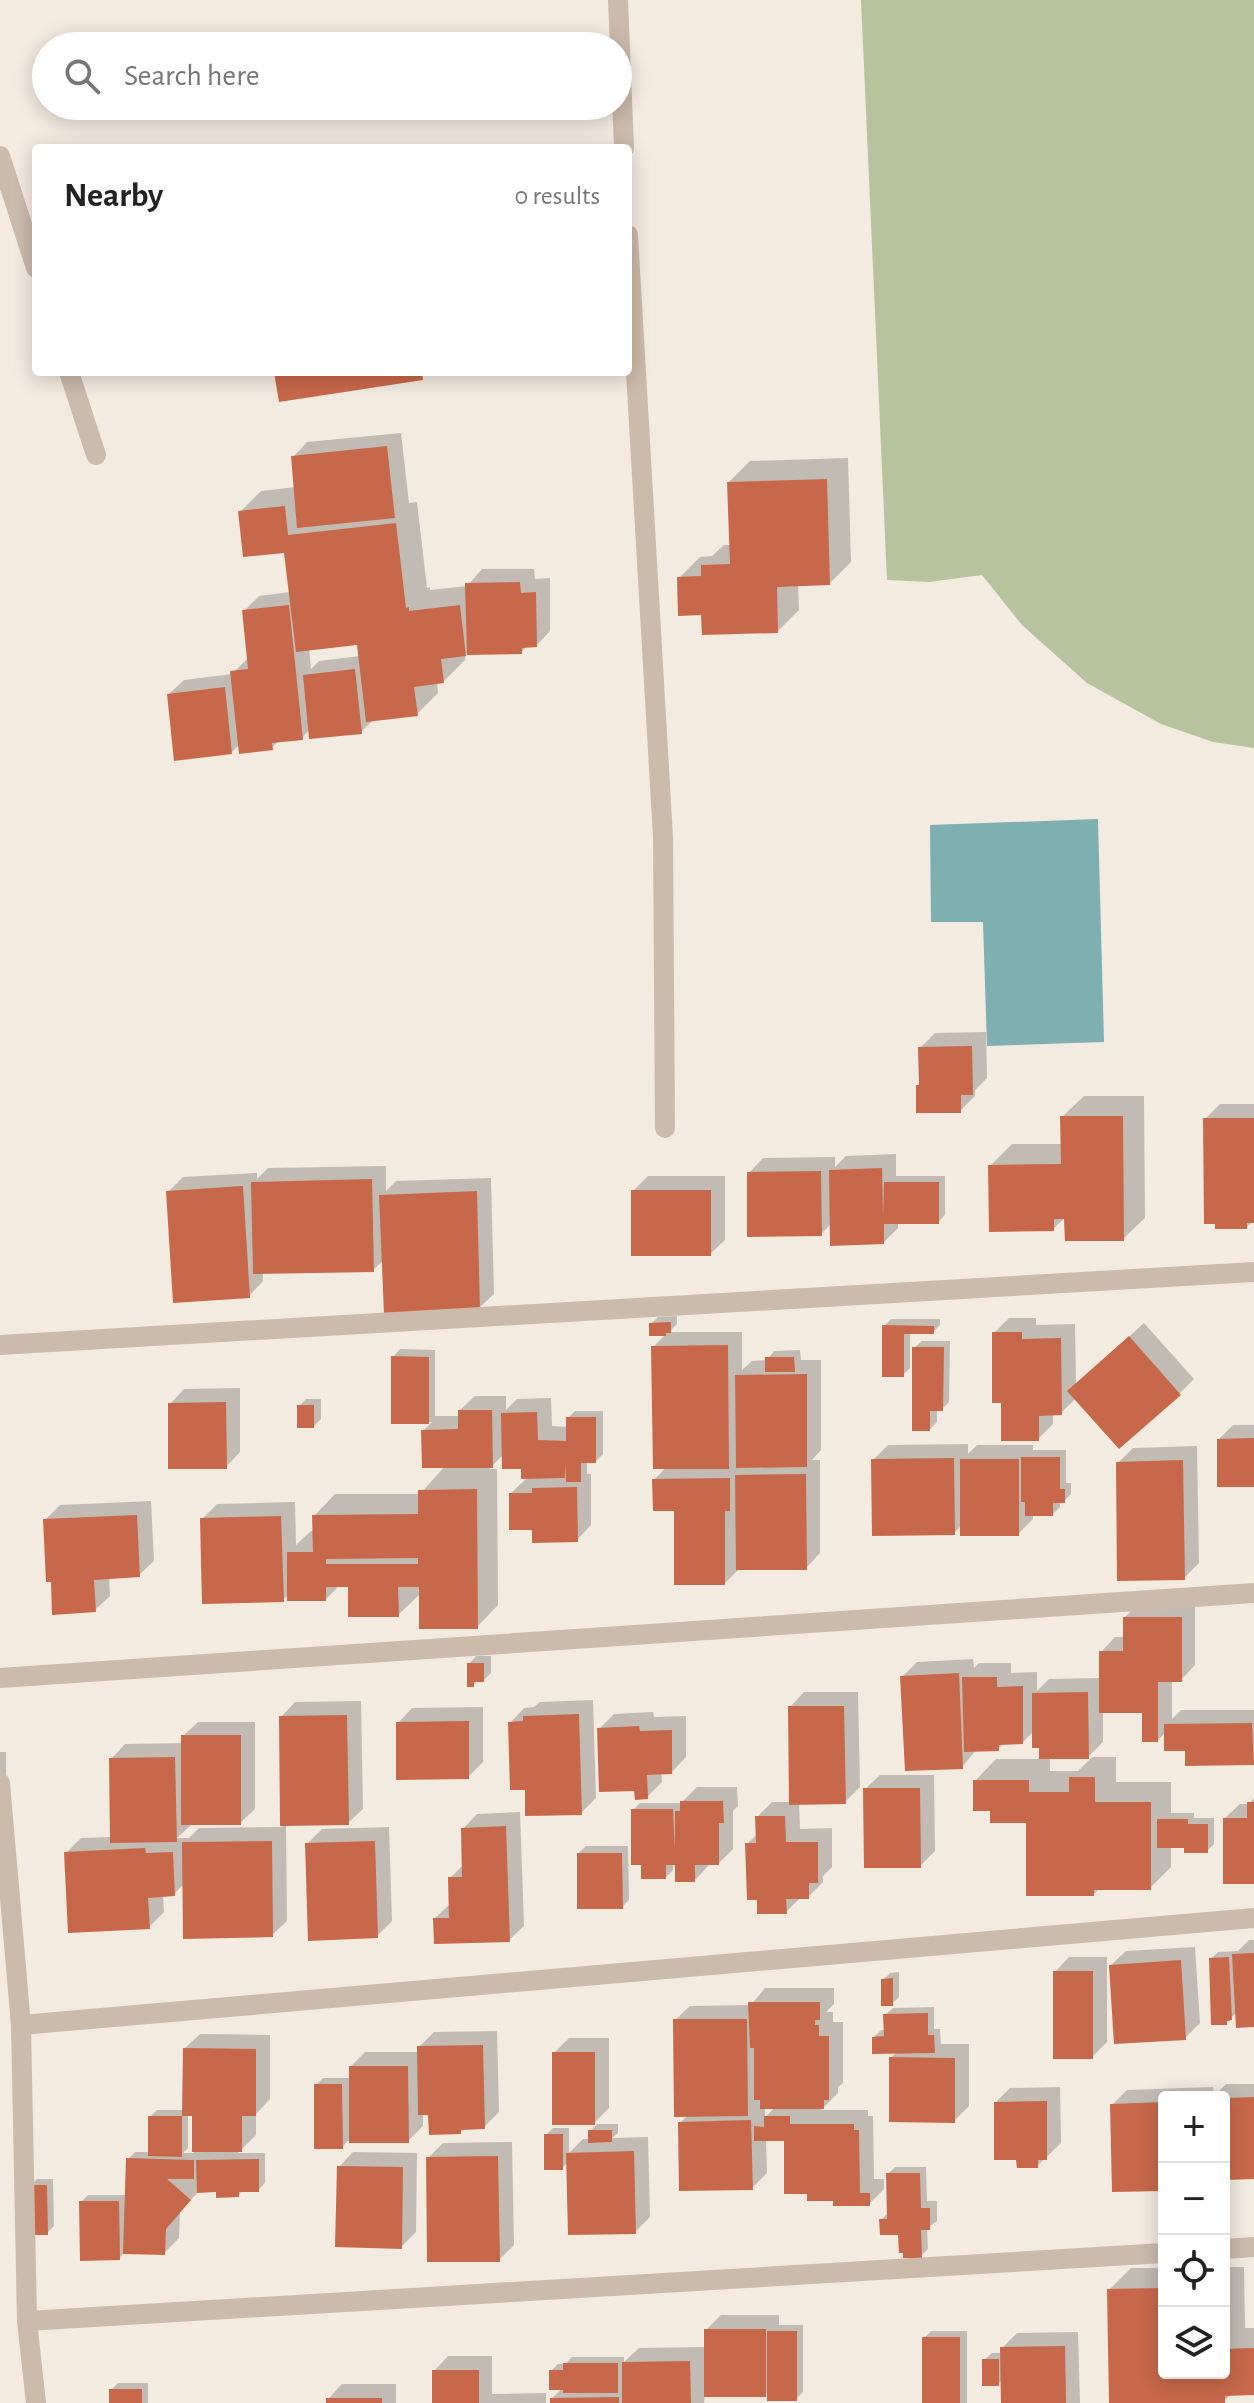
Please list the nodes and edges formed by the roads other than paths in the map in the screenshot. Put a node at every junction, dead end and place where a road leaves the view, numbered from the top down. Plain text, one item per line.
1 (618, 0) edge
2 (619, 32) edge
3 (623, 120) edge
4 (624, 144) edge
5 (0, 156) edge
6 (32, 256) edge
7 (632, 304) edge
8 (70, 376) edge
9 (96, 455) dead end
10 (665, 1128) dead end
11 (1254, 1272) edge
12 (0, 1345) edge
13 (1254, 1593) edge
14 (0, 1678) edge
15 (0, 1783) edge
16 (1254, 1918) edge
17 (21, 2025) junction
18 (1254, 2247) edge
19 (1230, 2249) edge
20 (1158, 2253) edge
21 (27, 2321) junction
22 (36, 2403) edge

1 - 2 street
3 - 4 street
5 - 6 street
7 - 10 street
8 - 9 street
11 - 12 street
13 - 14 street
15 - 17 street
16 - 17 street
17 - 21 street
18 - 19 street
20 - 21 street
21 - 22 street

